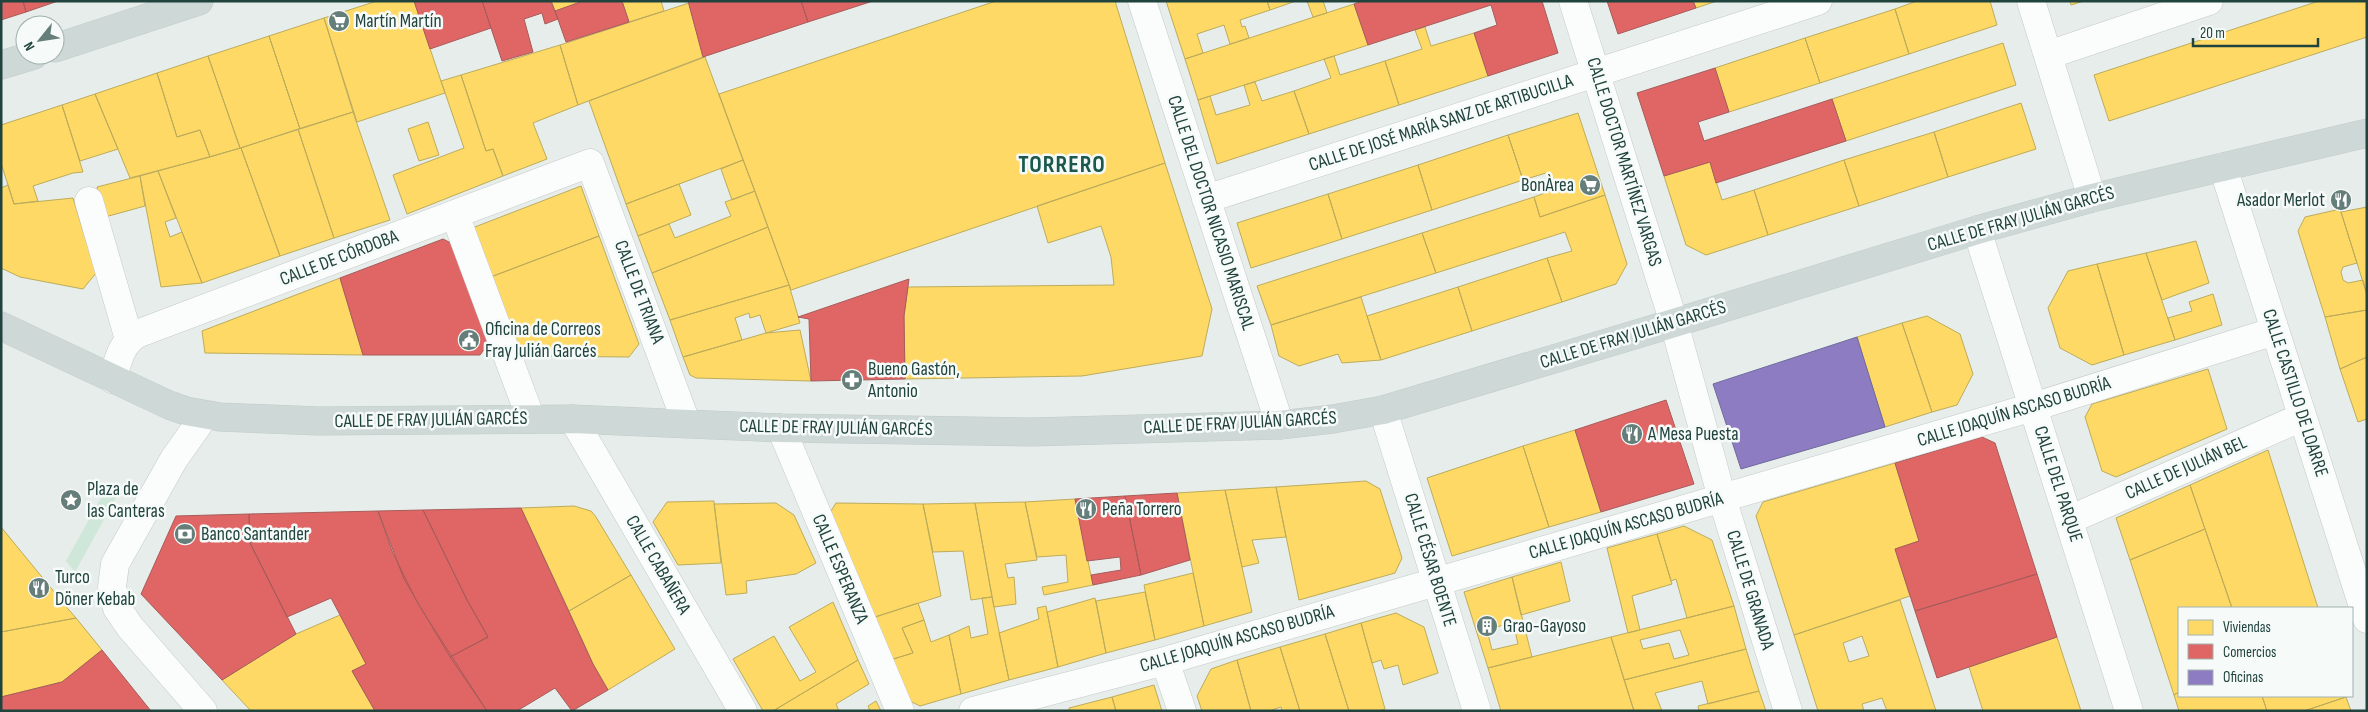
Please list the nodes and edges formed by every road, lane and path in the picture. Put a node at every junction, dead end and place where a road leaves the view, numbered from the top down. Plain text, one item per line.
1 (199, 1) edge
2 (1142, 1) edge
3 (1573, 1) edge
4 (1818, 1) edge
5 (2031, 1) edge
6 (2209, 1) edge
7 (65, 45) edge
8 (2048, 55) junction
9 (15, 61) edge
10 (1, 66) edge
11 (1596, 73) junction
12 (2367, 133) edge
13 (590, 163) joint
14 (2223, 167) junction
15 (2092, 198) junction
16 (1206, 199) junction
17 (90, 201) dead end
18 (455, 215) junction
19 (1977, 230) junction
20 (1674, 323) junction
21 (1, 326) edge
22 (2276, 331) junction
23 (129, 338) junction
24 (112, 379) junction
25 (2033, 407) junction
26 (1383, 410) junction
27 (205, 415) junction
28 (2302, 417) junction
29 (531, 418) junction
30 (573, 419) junction
31 (686, 422) junction
32 (1280, 424) junction
33 (781, 428) junction
34 (1722, 498) junction
35 (2069, 520) junction
36 (1436, 582) junction
37 (2367, 619) edge
38 (1165, 661) junction
39 (203, 711) edge
40 (743, 711) edge
41 (900, 711) edge
42 (973, 711) edge
43 (1182, 711) edge
44 (1477, 711) edge
45 (1788, 711) edge
46 (2129, 711) edge

1 - 7 main road
2 - 16 street, CALLE DEL DOCTOR NICASIO MARISCAL
3 - 11 street, CALLE DOCTOR MARTÍNEZ VARGAS
4 - 11 street, CALLE DE JOSÉ MARÍA SANZ DE ARTIBUCILLA
5 - 8 street
6 - 8 street
8 - 15 street
9 - 10 main road
11 - 16 street, CALLE DE JOSÉ MARÍA SANZ DE ARTIBUCILLA
11 - 20 street, CALLE DOCTOR MARTÍNEZ VARGAS
12 - 14 main road, CALLE DE FRAY JULIÁN GARCÉS
13 - 18 street, CALLE DE CÓRDOBA
13 - 31 street, CALLE DE TRIANA
14 - 15 main road, CALLE DE FRAY JULIÁN GARCÉS
14 - 22 street, CALLE CASTILLO DE LOARRE
15 - 19 main road, CALLE DE FRAY JULIÁN GARCÉS
16 - 32 street, CALLE DEL DOCTOR NICASIO MARISCAL
17 - 23 street
18 - 23 street, CALLE DE CÓRDOBA
18 - 29 street
19 - 20 main road, CALLE DE FRAY JULIÁN GARCÉS
19 - 25 street, CALLE DEL PARQUE
20 - 26 main road, CALLE DE FRAY JULIÁN GARCÉS
20 - 34 street, CALLE DE GRANADA
21 - 24 main road
22 - 25 street, CALLE JOAQUÍN ASCASO BUDRÍA
22 - 28 street, CALLE CASTILLO DE LOARRE
23 - 24 street
24 - 27 main road, CALLE DE FRAY JULIÁN GARCÉS
25 - 34 street, CALLE JOAQUÍN ASCASO BUDRÍA
25 - 35 street, CALLE DEL PARQUE
26 - 32 main road, CALLE DE FRAY JULIÁN GARCÉS
26 - 36 street, CALLE CÉSAR BOENTE
27 - 29 main road, CALLE DE FRAY JULIÁN GARCÉS
27 - 39 street
28 - 35 street, CALLE DE JULIÁN BEL
28 - 37 street, CALLE CASTILLO DE LOARRE
29 - 30 main road, CALLE DE FRAY JULIÁN GARCÉS
30 - 31 main road, CALLE DE FRAY JULIÁN GARCÉS
30 - 40 street, CALLE CABAÑERA
31 - 33 main road, CALLE DE FRAY JULIÁN GARCÉS
32 - 33 main road, CALLE DE FRAY JULIÁN GARCÉS
33 - 41 street, CALLE ESPERANZA
34 - 36 street, CALLE JOAQUÍN ASCASO BUDRÍA
34 - 45 street, CALLE DE GRANADA
35 - 46 street, CALLE DEL PARQUE
36 - 38 street, CALLE JOAQUÍN ASCASO BUDRÍA
36 - 44 street, CALLE CÉSAR BOENTE
38 - 42 street, CALLE JOAQUÍN ASCASO BUDRÍA
38 - 43 street

